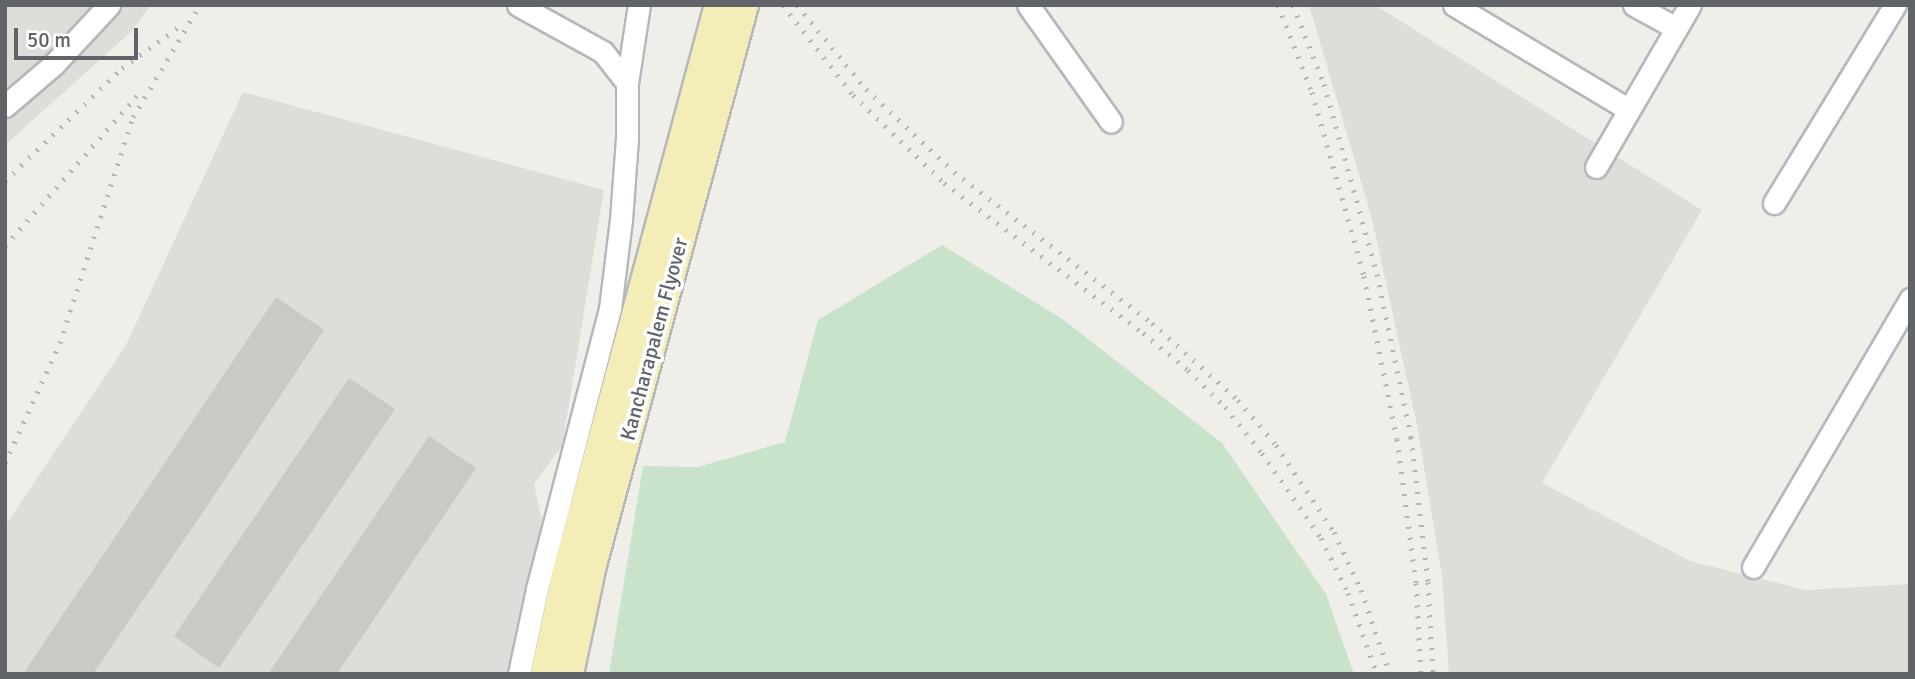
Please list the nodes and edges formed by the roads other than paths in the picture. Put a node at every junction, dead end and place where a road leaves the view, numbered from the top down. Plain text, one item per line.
1 (109, 5) edge
2 (518, 5) edge
3 (639, 5) edge
4 (719, 5) edge
5 (744, 5) edge
6 (1028, 5) edge
7 (1454, 5) edge
8 (1634, 5) edge
9 (1690, 5) edge
10 (1895, 5) edge
11 (1676, 28) junction
12 (633, 43) junction
13 (603, 52) junction
14 (627, 83) junction
15 (5, 106) edge
16 (1628, 109) junction
17 (1111, 122) dead end
18 (1596, 167) dead end
19 (1774, 203) dead end
20 (1910, 299) edge
21 (1752, 567) dead end
22 (519, 674) edge
23 (545, 674) edge
24 (569, 674) edge

1 - 15 street
2 - 13 street
3 - 12 street
4 - 23 main road, Kancharapalem Flyover
5 - 24 main road, Kancharapalem Flyover
6 - 17 street
7 - 16 street
8 - 11 street
9 - 11 street
10 - 19 street
11 - 16 street
12 - 13 street
12 - 14 street
13 - 14 street
14 - 22 street
16 - 18 street
20 - 21 street

